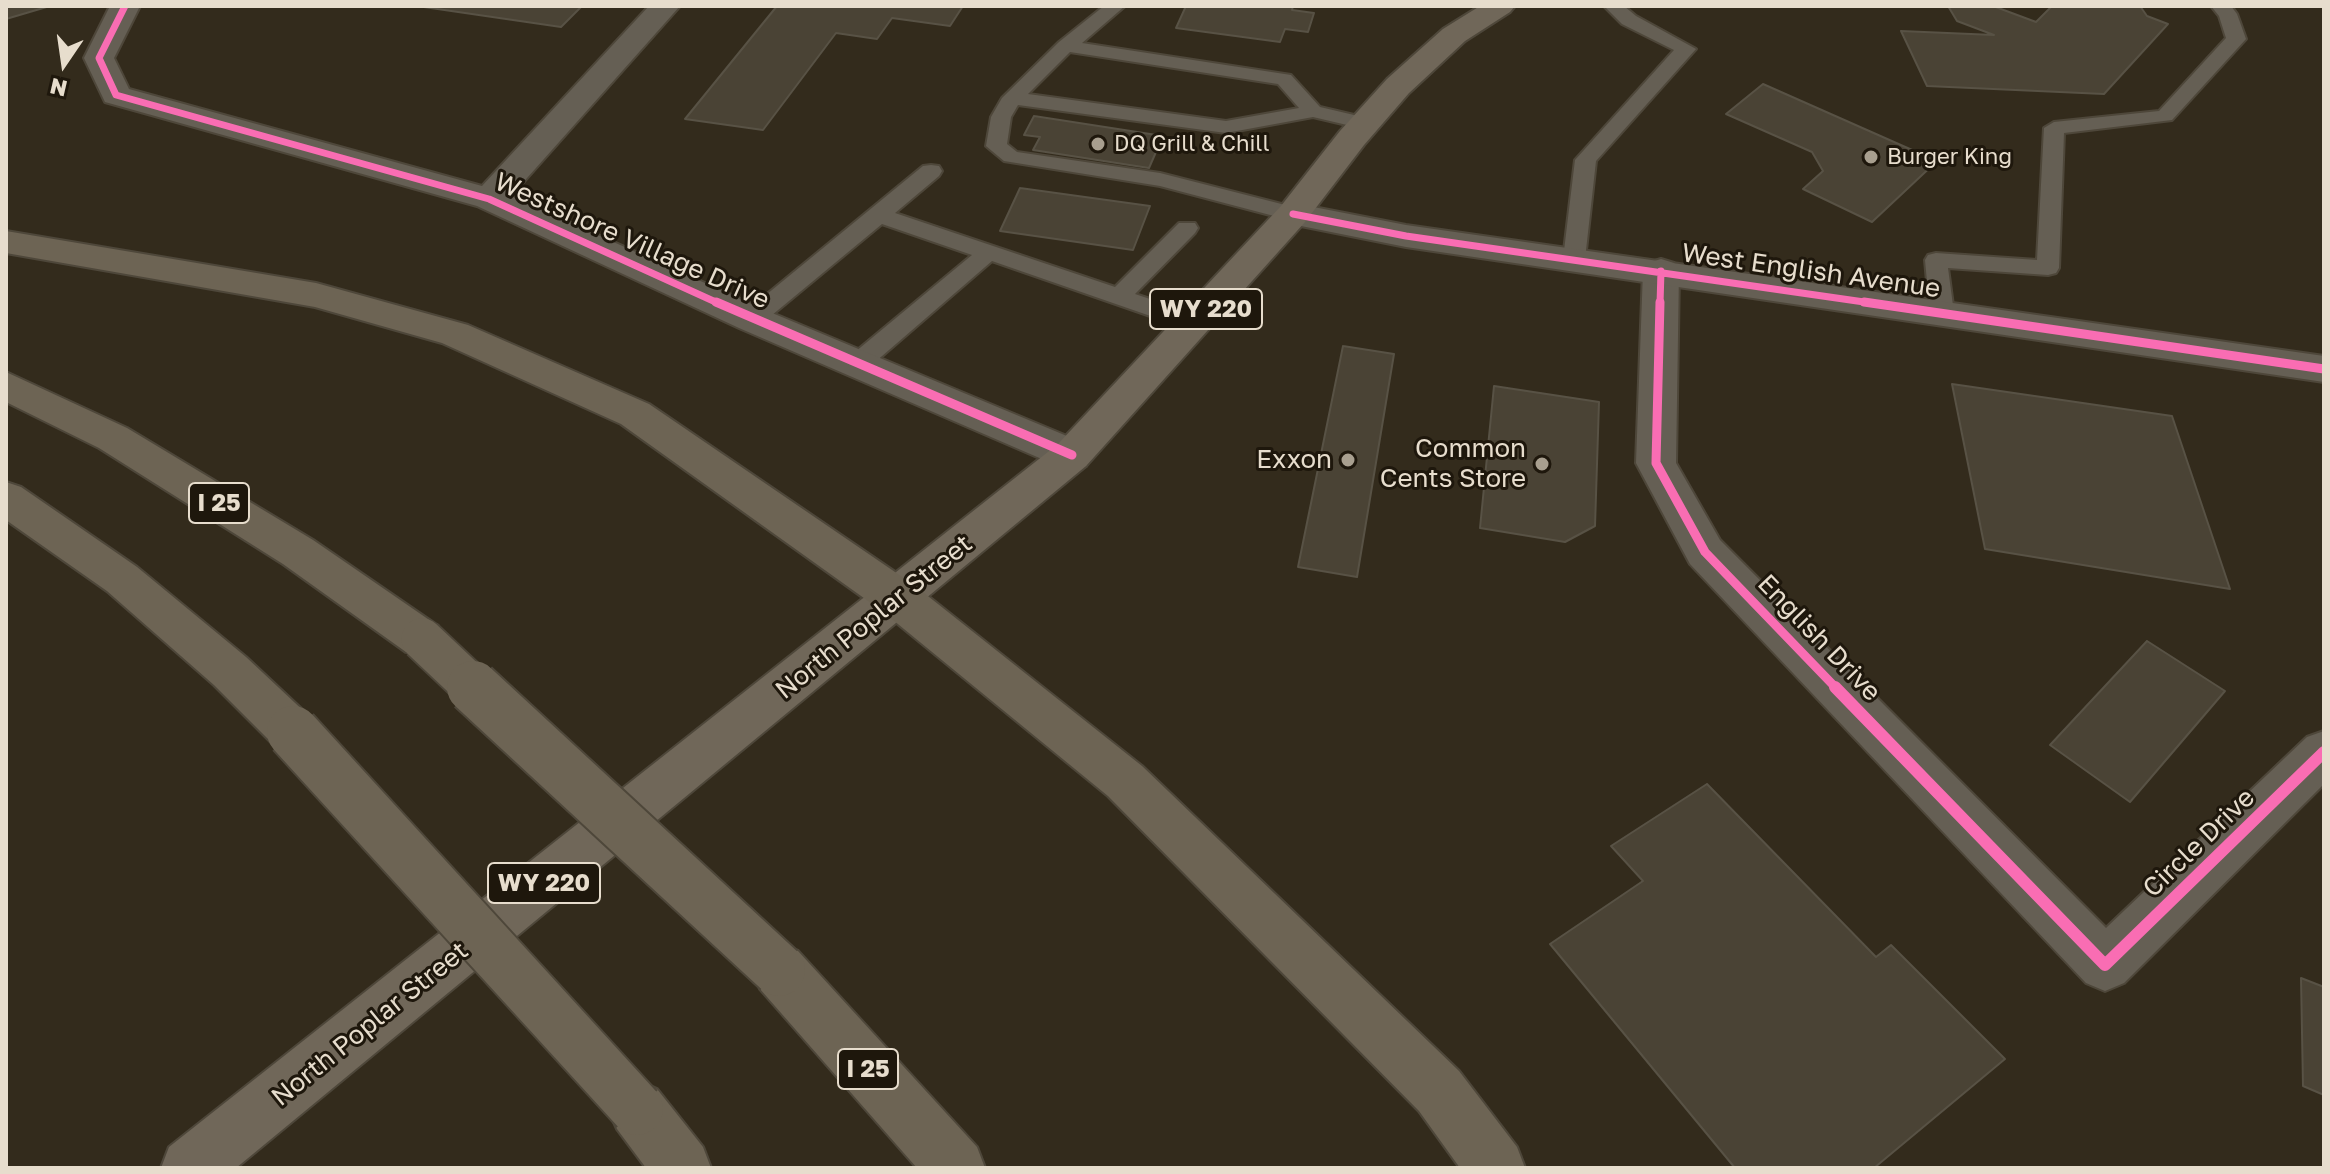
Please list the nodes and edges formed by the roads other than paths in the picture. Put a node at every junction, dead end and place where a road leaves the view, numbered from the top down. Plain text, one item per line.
1 (125, 6) edge
2 (665, 6) edge
3 (1116, 6) edge
4 (1500, 6) edge
5 (1613, 6) edge
6 (2220, 6) edge
7 (1066, 46) junction
8 (1012, 98) junction
9 (1313, 111) junction
10 (1364, 123) junction
11 (931, 171) dead end
12 (489, 199) junction
13 (1293, 214) junction
14 (879, 215) junction
15 (1187, 228) dead end
16 (6, 242) edge
17 (988, 253) junction
18 (1574, 259) junction
19 (1661, 271) junction
20 (1119, 297) junction
21 (1942, 313) junction
22 (752, 319) junction
23 (1193, 322) junction
24 (858, 363) junction
25 (2324, 369) edge
26 (6, 386) edge
27 (1072, 455) junction
28 (6, 498) edge
29 (898, 598) junction
30 (2324, 752) edge
31 (2105, 965) joint
32 (190, 1168) edge
33 (682, 1168) edge
34 (956, 1168) edge
35 (1496, 1168) edge

1 - 12 street, Westshore Village Drive
2 - 12 street
3 - 7 lane
4 - 10 main road, North Poplar Street / WY 220
5 - 18 lane
6 - 21 lane
7 - 8 lane
7 - 9 lane
8 - 9 lane
8 - 13 lane
9 - 10 lane
10 - 13 main road, North Poplar Street / WY 220
11 - 14 lane
12 - 22 street, Westshore Village Drive
13 - 18 street, West English Avenue
13 - 23 main road, North Poplar Street / WY 220
14 - 17 lane
14 - 22 lane
15 - 20 lane
16 - 29 highway
17 - 20 lane
17 - 24 lane
18 - 19 street, West English Avenue
19 - 21 street, West English Avenue
19 - 31 street, English Drive
20 - 23 lane
21 - 25 street, West English Avenue
22 - 24 street, Westshore Village Drive
23 - 27 main road, North Poplar Street / WY 220
24 - 27 street, Westshore Village Drive
26 - 34 highway, I 25, bridge
27 - 29 main road, North Poplar Street / WY 220
28 - 33 highway, bridge
29 - 32 main road, North Poplar Street / WY 220
29 - 35 highway
30 - 31 street, Circle Drive

